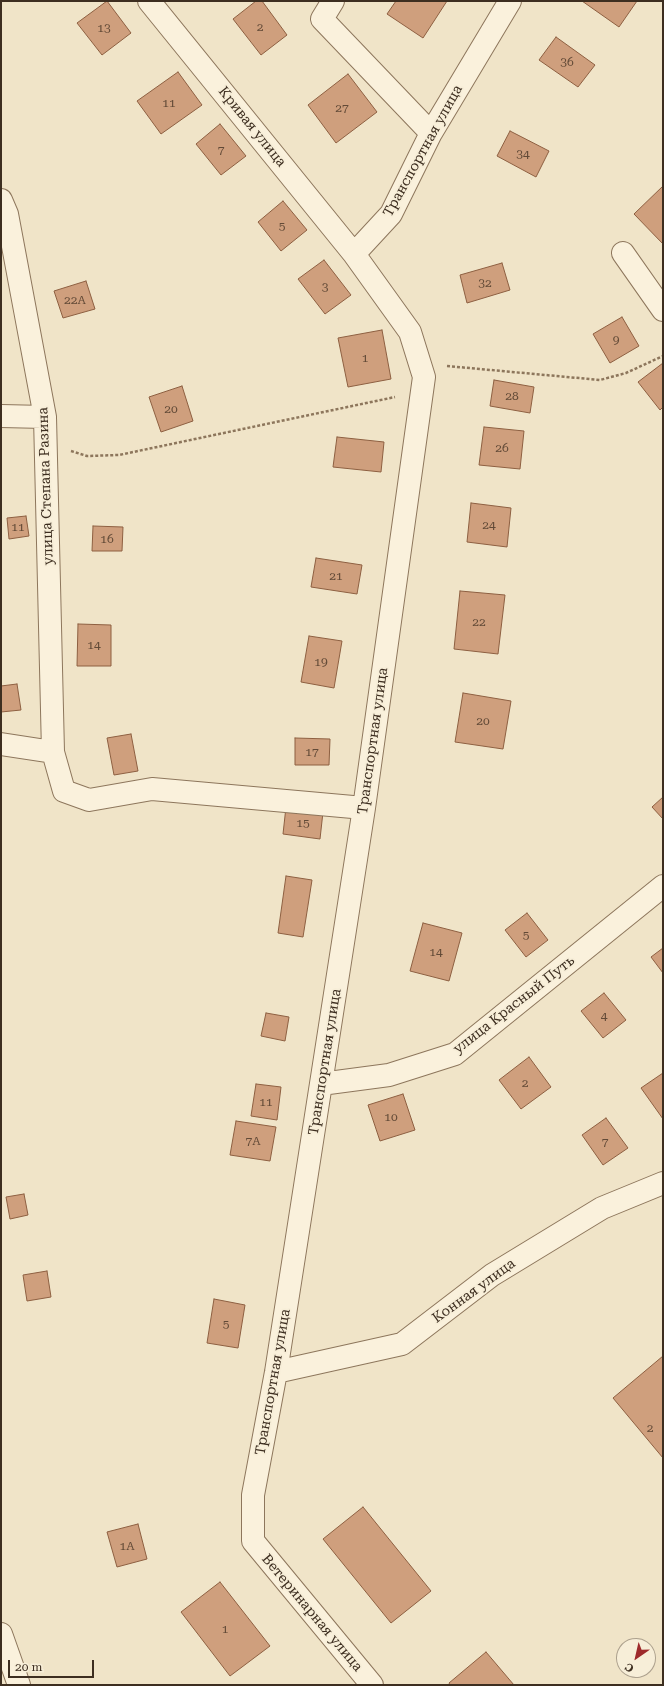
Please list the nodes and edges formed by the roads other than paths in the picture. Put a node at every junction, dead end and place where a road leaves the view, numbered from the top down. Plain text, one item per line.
1 (149, 1) edge
2 (333, 1) edge
3 (510, 1) edge
4 (431, 133) junction
5 (1, 200) edge
6 (623, 253) dead end
7 (354, 254) junction
8 (9, 274) edge
9 (663, 310) edge
10 (1, 416) edge
11 (46, 418) junction
12 (1, 744) edge
13 (53, 752) junction
14 (364, 808) junction
15 (663, 886) edge
16 (321, 1084) junction
17 (663, 1183) edge
18 (276, 1372) junction
19 (253, 1541) joint
20 (1, 1634) edge
21 (19, 1685) edge
22 (372, 1685) edge

1 - 7 street, Кривая улица
2 - 4 street
3 - 4 street, Транспортная улица
4 - 7 street, Транспортная улица
5 - 8 street, улица Степана Разина
6 - 9 street
7 - 14 street, Транспортная улица
8 - 11 street, улица Степана Разина
10 - 11 street
11 - 13 street, улица Степана Разина
12 - 13 street
13 - 14 street, улица Степана Разина
14 - 16 street, Транспортная улица
15 - 16 street, улица Красный Путь
16 - 18 street, Транспортная улица
17 - 18 street, Конная улица
18 - 19 street, Транспортная улица
19 - 22 street, Ветеринарная улица
20 - 21 street

